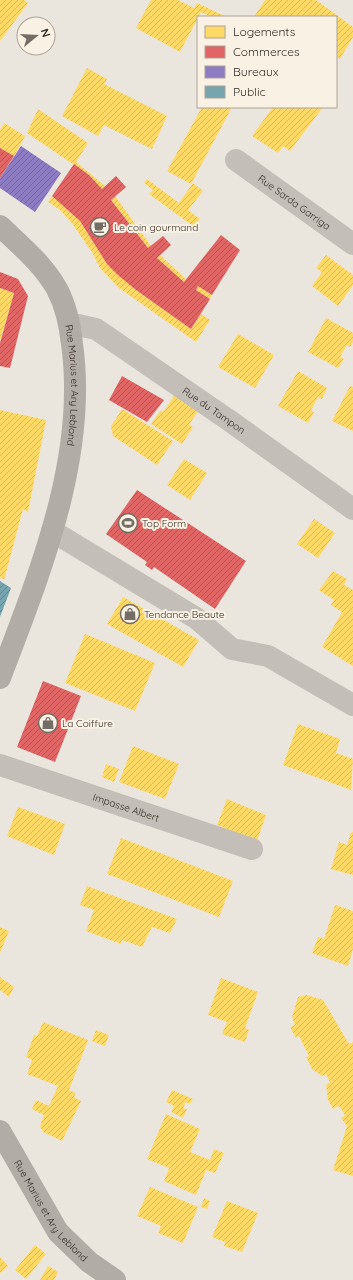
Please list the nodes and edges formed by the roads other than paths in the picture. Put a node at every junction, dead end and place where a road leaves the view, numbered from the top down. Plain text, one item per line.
1 (236, 160) dead end
2 (0, 226) edge
3 (353, 244) edge
4 (69, 323) junction
5 (353, 509) edge
6 (52, 531) junction
7 (0, 678) edge
8 (353, 705) edge
9 (0, 765) edge
10 (252, 849) dead end
11 (0, 1131) edge
12 (114, 1280) edge

1 - 3 street, Rue Sarda Garriga
2 - 4 main road, Rue Marius et Ary Leblond
4 - 5 street, Rue du Tampon
4 - 6 main road, Rue Marius et Ary Leblond
6 - 7 main road, Rue Marius et Ary Leblond
6 - 8 street
9 - 10 street, Impasse Albert
11 - 12 main road, Rue Marius et Ary Leblond

